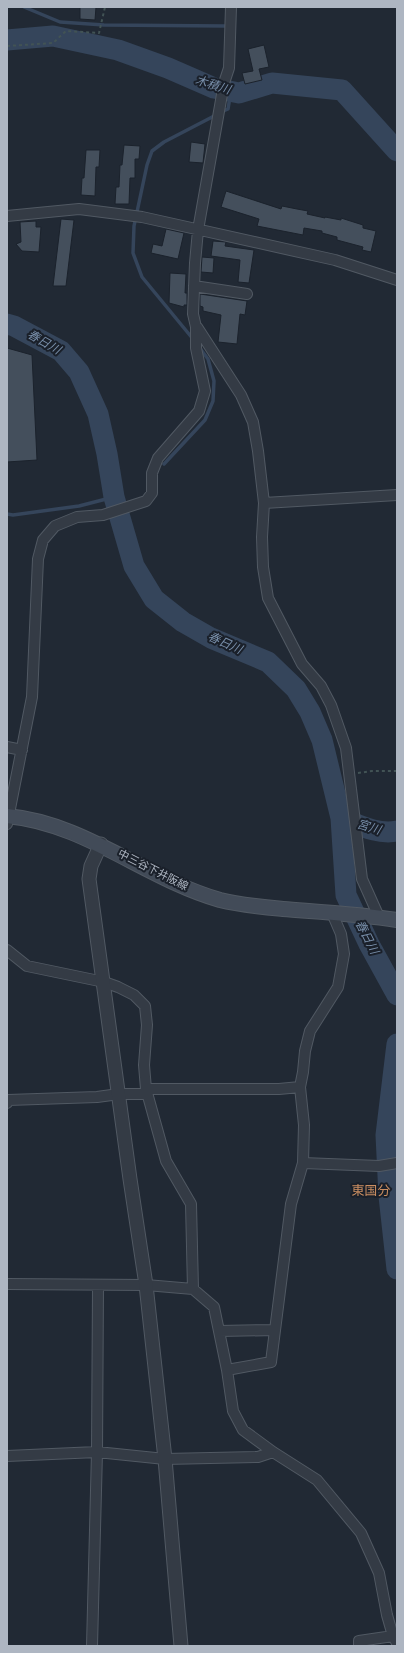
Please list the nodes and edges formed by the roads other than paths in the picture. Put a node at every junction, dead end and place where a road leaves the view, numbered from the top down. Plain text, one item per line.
1 (231, 7) edge
2 (7, 216) edge
3 (198, 230) junction
4 (397, 280) edge
5 (194, 286) junction
6 (247, 294) dead end
7 (196, 327) junction
8 (397, 495) edge
9 (264, 503) junction
10 (7, 747) edge
11 (22, 750) junction
12 (8, 819) edge
13 (101, 844) junction
14 (333, 913) junction
15 (375, 916) junction
16 (397, 920) edge
17 (7, 950) edge
18 (104, 982) junction
19 (300, 1087) junction
20 (146, 1091) junction
21 (119, 1094) junction
22 (7, 1101) edge
23 (303, 1163) junction
24 (397, 1163) edge
25 (7, 1284) edge
26 (146, 1285) junction
27 (98, 1286) junction
28 (193, 1289) junction
29 (275, 1330) junction
30 (219, 1331) junction
31 (227, 1370) junction
32 (97, 1452) junction
33 (273, 1452) junction
34 (7, 1456) edge
35 (165, 1459) junction
36 (395, 1640) edge
37 (92, 1646) edge
38 (181, 1646) edge
39 (360, 1646) edge

1 - 3 street
2 - 3 street
3 - 4 street
3 - 5 street
5 - 6 street
5 - 7 street
7 - 9 street
7 - 11 street
8 - 9 street
9 - 15 street
10 - 11 street
11 - 12 street
12 - 13 main road, 中三谷下井阪線
13 - 14 main road, 中三谷下井阪線
13 - 18 street
14 - 15 main road, 中三谷下井阪線
14 - 19 street
15 - 16 main road, 中三谷下井阪線
17 - 18 street
18 - 20 street
18 - 21 street
19 - 20 street
19 - 23 street
20 - 21 street
20 - 28 street
21 - 22 street
21 - 26 street
23 - 24 street
23 - 29 street
25 - 27 street
26 - 27 street
26 - 28 street
26 - 35 street
27 - 32 street
28 - 30 street
29 - 30 street
29 - 31 street
30 - 31 street
31 - 33 street
32 - 34 street
32 - 35 street
32 - 37 street
33 - 35 street
33 - 36 street
35 - 38 street
36 - 39 street

